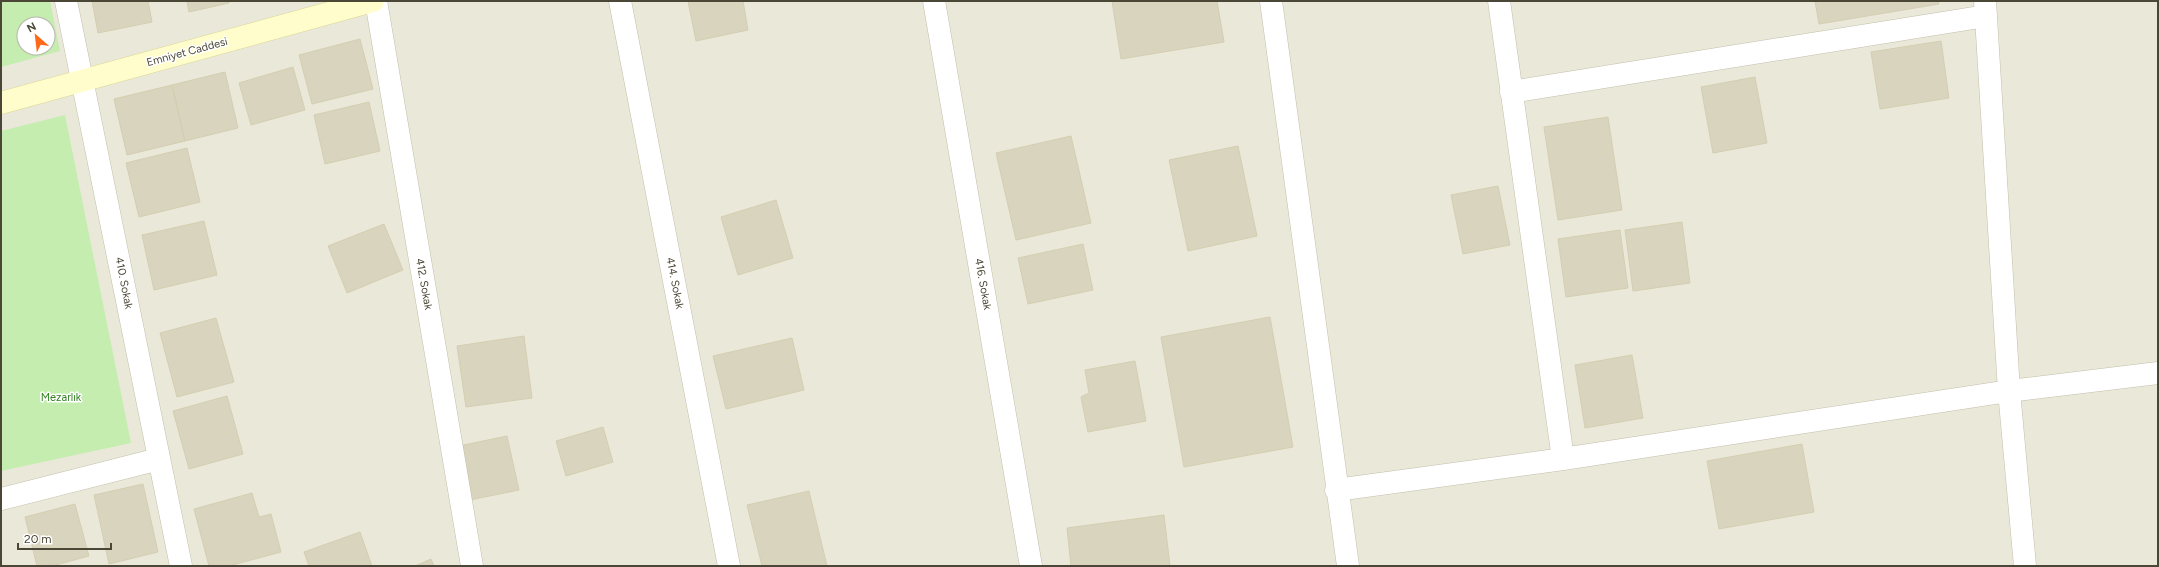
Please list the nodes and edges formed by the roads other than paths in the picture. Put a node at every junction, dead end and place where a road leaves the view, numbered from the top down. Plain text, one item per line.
1 (66, 1) edge
2 (375, 1) edge
3 (620, 1) edge
4 (934, 1) edge
5 (1271, 1) edge
6 (1499, 1) edge
7 (1985, 8) edge
8 (83, 81) junction
9 (1511, 92) junction
10 (1, 103) edge
11 (2158, 373) edge
12 (2009, 391) junction
13 (159, 459) junction
14 (1563, 459) junction
15 (1336, 490) junction
16 (1, 499) edge
17 (181, 566) edge
18 (472, 566) edge
19 (729, 566) edge
20 (1031, 566) edge
21 (1348, 566) edge
22 (2025, 566) edge

1 - 8 street, 410. Sokak
2 - 8 street, Emniyet Caddesi
2 - 18 street, 412. Sokak
3 - 19 street, 414. Sokak
4 - 20 street, 416. Sokak
5 - 15 street
6 - 9 street
7 - 9 street
7 - 12 street
8 - 10 street, Emniyet Caddesi
8 - 13 street, 410. Sokak
9 - 14 street
11 - 12 street
12 - 14 street
12 - 22 street
13 - 16 street
13 - 17 street, 410. Sokak
14 - 15 street
15 - 21 street

